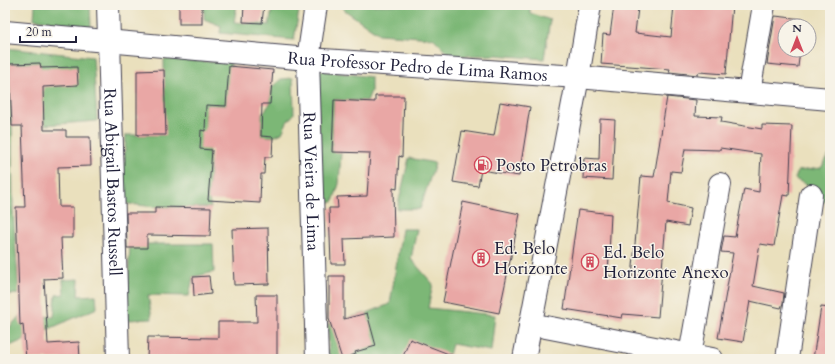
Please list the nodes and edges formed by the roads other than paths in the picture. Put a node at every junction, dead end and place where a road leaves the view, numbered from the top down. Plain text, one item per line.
1 (108, 5) edge
2 (316, 5) edge
3 (590, 5) edge
4 (764, 5) edge
5 (5, 32) edge
6 (109, 40) junction
7 (308, 59) junction
8 (578, 77) junction
9 (750, 92) junction
10 (830, 98) edge
11 (720, 184) dead end
12 (811, 195) dead end
13 (530, 324) junction
14 (690, 355) junction
15 (118, 359) edge
16 (317, 359) edge
17 (524, 359) edge
18 (712, 359) edge
19 (787, 359) edge

1 - 6 street, Rua Abigail Bastos Russell
2 - 7 street, Rua Vieira de Lima
3 - 8 street
4 - 9 street
5 - 6 street, Rua Professor Pedro de Lima Ramos
6 - 7 street, Rua Professor Pedro de Lima Ramos
6 - 15 street, Rua Abigail Bastos Russell
7 - 8 street, Rua Professor Pedro de Lima Ramos
7 - 16 street, Rua Vieira de Lima
8 - 9 street, Rua Professor Pedro de Lima Ramos
8 - 13 street
9 - 10 street, Rua Professor Pedro de Lima Ramos
11 - 14 street
12 - 19 street
13 - 14 street
13 - 17 street
14 - 18 street

